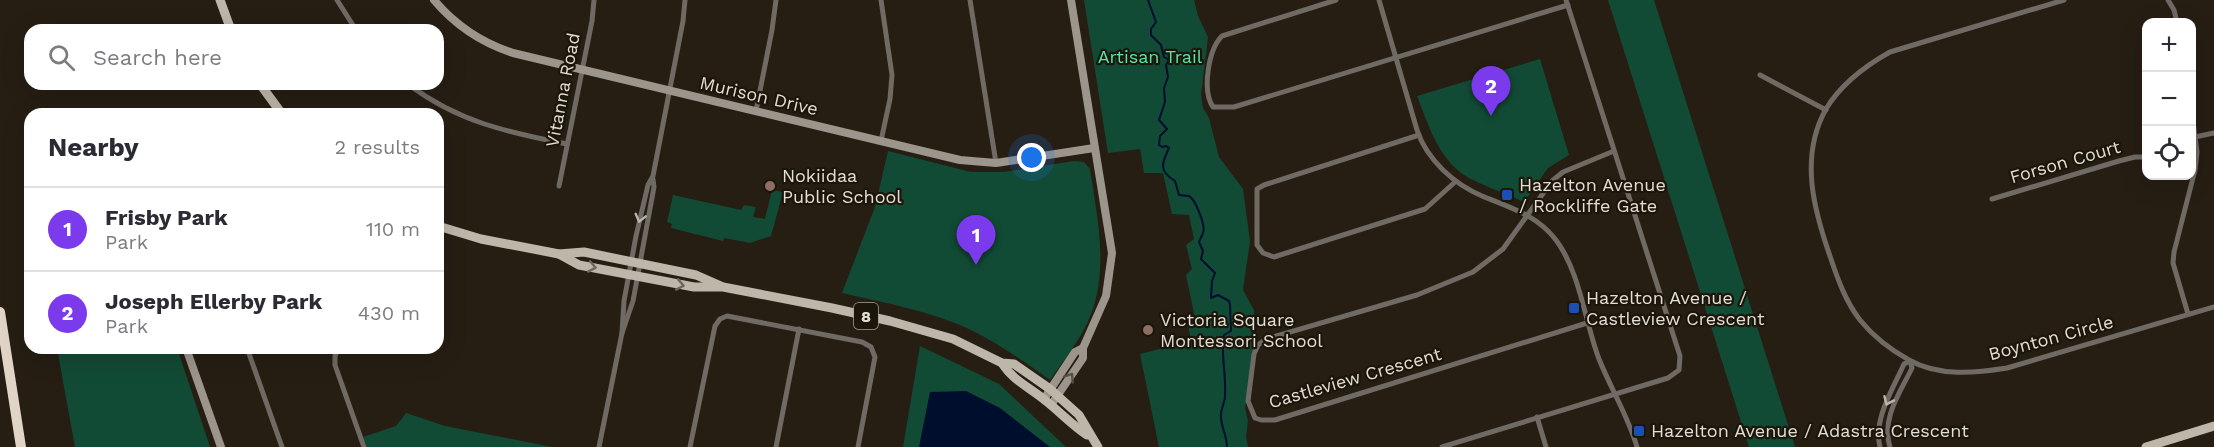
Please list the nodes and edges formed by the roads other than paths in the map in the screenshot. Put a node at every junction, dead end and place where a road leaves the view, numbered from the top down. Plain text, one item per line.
1 (220, 0) edge
2 (337, 0) edge
3 (434, 0) edge
4 (594, 0) edge
5 (685, 0) edge
6 (776, 0) edge
7 (881, 0) edge
8 (970, 0) edge
9 (1071, 0) edge
10 (1336, 0) edge
11 (1379, 0) edge
12 (2064, 0) edge
13 (2168, 0) edge
14 (1567, 3) edge
15 (2176, 18) edge
16 (229, 24) edge
17 (352, 24) edge
18 (1396, 59) junction
19 (582, 70) junction
20 (1760, 75) dead end
21 (264, 90) edge
22 (417, 90) edge
23 (669, 90) junction
24 (278, 108) edge
25 (1826, 110) junction
26 (756, 111) junction
27 (2214, 133) edge
28 (1419, 135) junction
29 (2196, 136) edge
30 (880, 141) junction
31 (567, 144) junction
32 (1094, 148) junction
33 (1614, 151) junction
34 (2142, 157) edge
35 (996, 163) junction
36 (653, 176) junction
37 (2190, 180) edge
38 (1455, 182) junction
39 (559, 186) dead end
40 (1992, 199) dead end
41 (1527, 215) junction
42 (444, 228) edge
43 (559, 254) junction
44 (636, 263) junction
45 (633, 275) junction
46 (723, 287) junction
47 (2214, 307) edge
48 (0, 312) edge
49 (2188, 314) junction
50 (1587, 323) junction
51 (799, 329) junction
52 (622, 333) junction
53 (188, 354) edge
54 (249, 354) edge
55 (336, 354) edge
56 (1911, 361) junction
57 (1002, 363) junction
58 (1054, 392) junction
59 (1615, 394) junction
60 (13, 395) junction
61 (1048, 402) junction
62 (1537, 417) junction
63 (2214, 426) edge
64 (1091, 438) junction
65 (1889, 444) edge
66 (1456, 445) edge
67 (1879, 445) edge
68 (21, 447) edge
69 (29, 447) edge
70 (221, 447) edge
71 (282, 447) edge
72 (364, 447) edge
73 (599, 447) edge
74 (690, 447) edge
75 (776, 447) edge
76 (858, 447) edge
77 (1098, 447) edge
78 (1442, 447) edge
79 (1546, 447) edge
80 (1637, 447) edge
81 (2146, 447) edge

1 - 16 main road
2 - 17 street
3 - 19 street, Murison Drive
4 - 19 street, Vitanna Road
5 - 23 street
6 - 26 street
7 - 30 street
8 - 35 street
9 - 32 street
10 - 18 street
11 - 18 street
12 - 25 street, Boynton Circle
13 - 15 street
14 - 18 street
14 - 33 street
18 - 28 street
19 - 23 street, Murison Drive
19 - 31 street, Vitanna Road
20 - 25 street
21 - 24 main road
22 - 31 street
23 - 26 street, Murison Drive
23 - 36 street
25 - 56 street, Boynton Circle
26 - 30 street, Murison Drive
27 - 29 street
28 - 38 street
28 - 38 street
30 - 35 street, Murison Drive
31 - 39 street, Vitanna Road
32 - 35 street, Murison Drive
32 - 58 street
33 - 41 street, Castleview Crescent
33 - 59 street
34 - 40 street, Forson Court
36 -> 44 street
36 - 44 street
37 - 49 street
38 - 41 street
41 - 50 street
41 - 50 street, Castleview Crescent
42 - 43 main road, 8
43 - 44 main road, 8
43 -> 45 main road, 8
44 - 45 street
44 - 45 street
44 - 46 main road, 8
45 -> 46 main road, 8
45 - 52 street
45 - 52 street
46 - 57 main road, 8
47 - 49 street, Boynton Circle
48 - 60 highway
49 - 56 street, Boynton Circle
50 - 59 street
51 - 74 street
51 - 75 street
51 - 76 street
52 - 73 street
53 - 70 street
54 - 71 street
55 - 72 street
56 - 65 street
56 -> 67 street
57 - 58 main road, 8
57 - 61 main road, 8
58 - 61 street
58 - 64 main road, 8
59 - 62 street
59 - 80 street
60 - 68 highway
60 - 69 highway
61 - 64 main road, 8
62 - 66 street
62 - 79 street
63 - 81 main road
64 - 77 main road, 8
65 - 67 street
66 - 78 street

